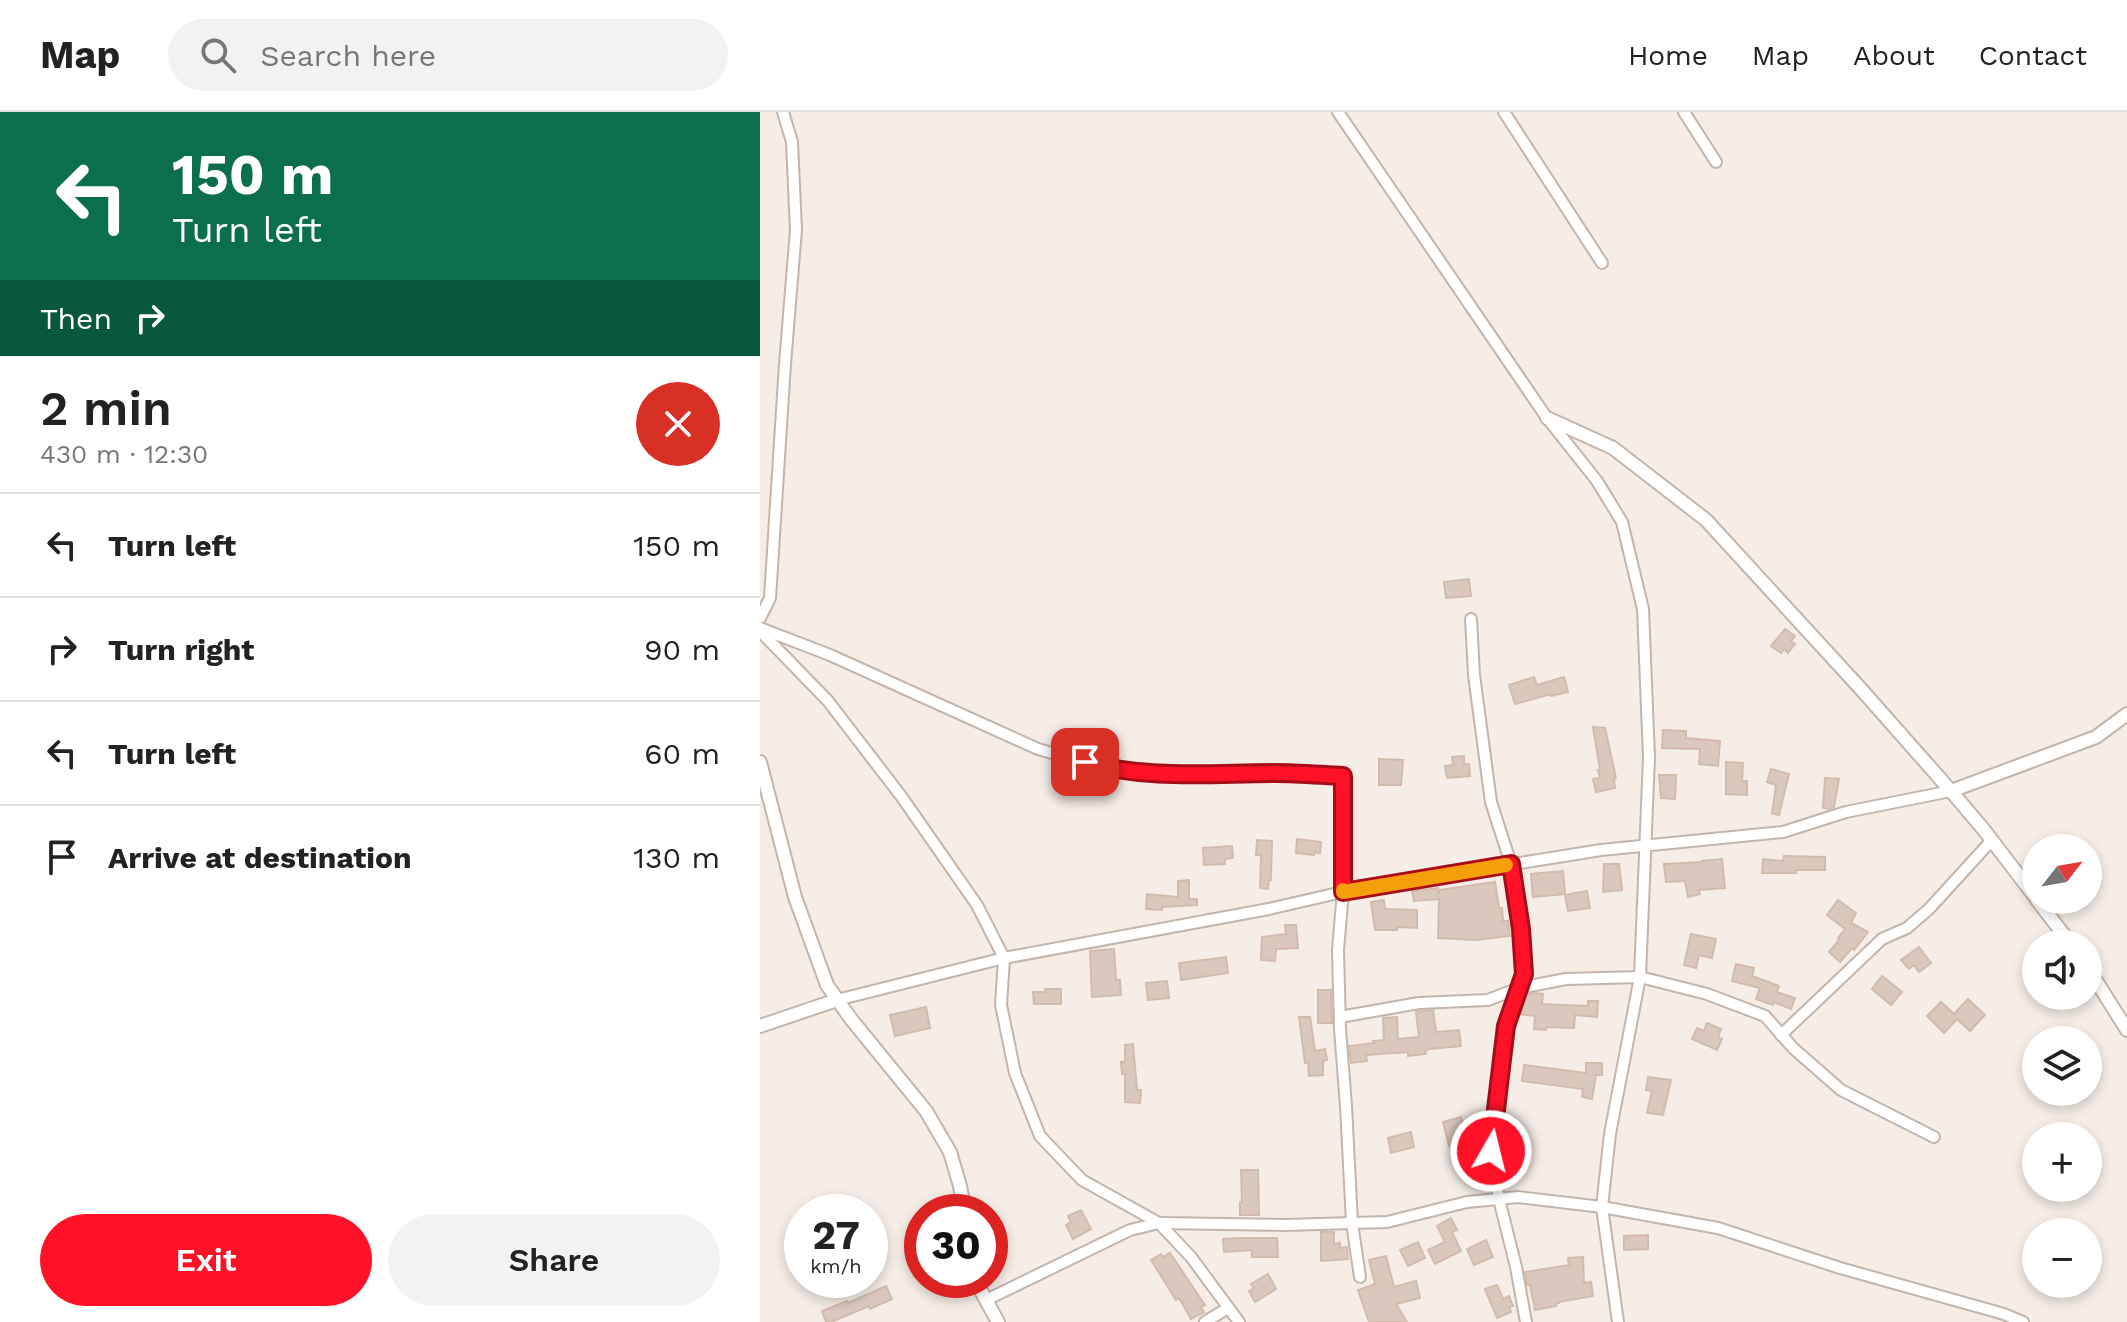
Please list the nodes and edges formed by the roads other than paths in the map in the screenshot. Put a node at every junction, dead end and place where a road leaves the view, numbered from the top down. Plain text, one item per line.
1 (783, 112) edge
2 (1338, 112) edge
3 (1504, 112) edge
4 (1684, 112) edge
5 (1716, 162) dead end
6 (1602, 263) dead end
7 (1547, 418) junction
8 (760, 618) edge
9 (1471, 619) dead end
10 (760, 630) edge
11 (2127, 714) edge
12 (760, 762) edge
13 (1951, 791) junction
14 (1992, 840) junction
15 (1645, 846) junction
16 (1511, 864) junction
17 (2022, 879) edge
18 (1343, 892) junction
19 (2048, 914) edge
20 (2060, 930) edge
21 (1004, 958) junction
22 (1640, 977) junction
23 (1519, 988) junction
24 (2102, 990) edge
25 (837, 1000) junction
26 (1340, 1017) junction
27 (760, 1026) edge
28 (2127, 1030) edge
29 (1781, 1035) junction
30 (1934, 1137) dead end
31 (962, 1194) edge
32 (1499, 1199) junction
33 (1602, 1207) junction
34 (1159, 1223) junction
35 (1352, 1223) junction
36 (1360, 1277) dead end
37 (986, 1300) joint
38 (1228, 1308) junction
39 (998, 1322) edge
40 (1205, 1322) edge
41 (1239, 1322) edge
42 (1526, 1322) edge
43 (1618, 1322) edge
44 (2023, 1322) edge

1 - 8 street
2 - 7 street
3 - 6 street
4 - 5 street
7 - 13 street
7 - 15 street
9 - 16 street
10 - 18 street
10 - 21 street
11 - 13 street
12 - 25 street
13 - 14 street
13 - 15 street
14 - 17 street
14 - 29 street
15 - 16 street
15 - 22 street
16 - 18 street
16 - 23 street
18 - 21 street
18 - 26 street
19 - 20 street
21 - 25 street
21 - 34 street
22 - 23 street
22 - 29 street
22 - 33 street
23 - 26 street
23 - 32 street
24 - 28 street
25 - 27 street
25 - 31 street
26 - 35 street
29 - 30 street
32 - 33 street
32 - 35 street
32 - 42 street
33 - 43 street
33 - 44 street
34 - 35 street
34 - 37 street
34 - 38 street
35 - 36 street
37 - 39 street
38 - 40 street
38 - 41 street

